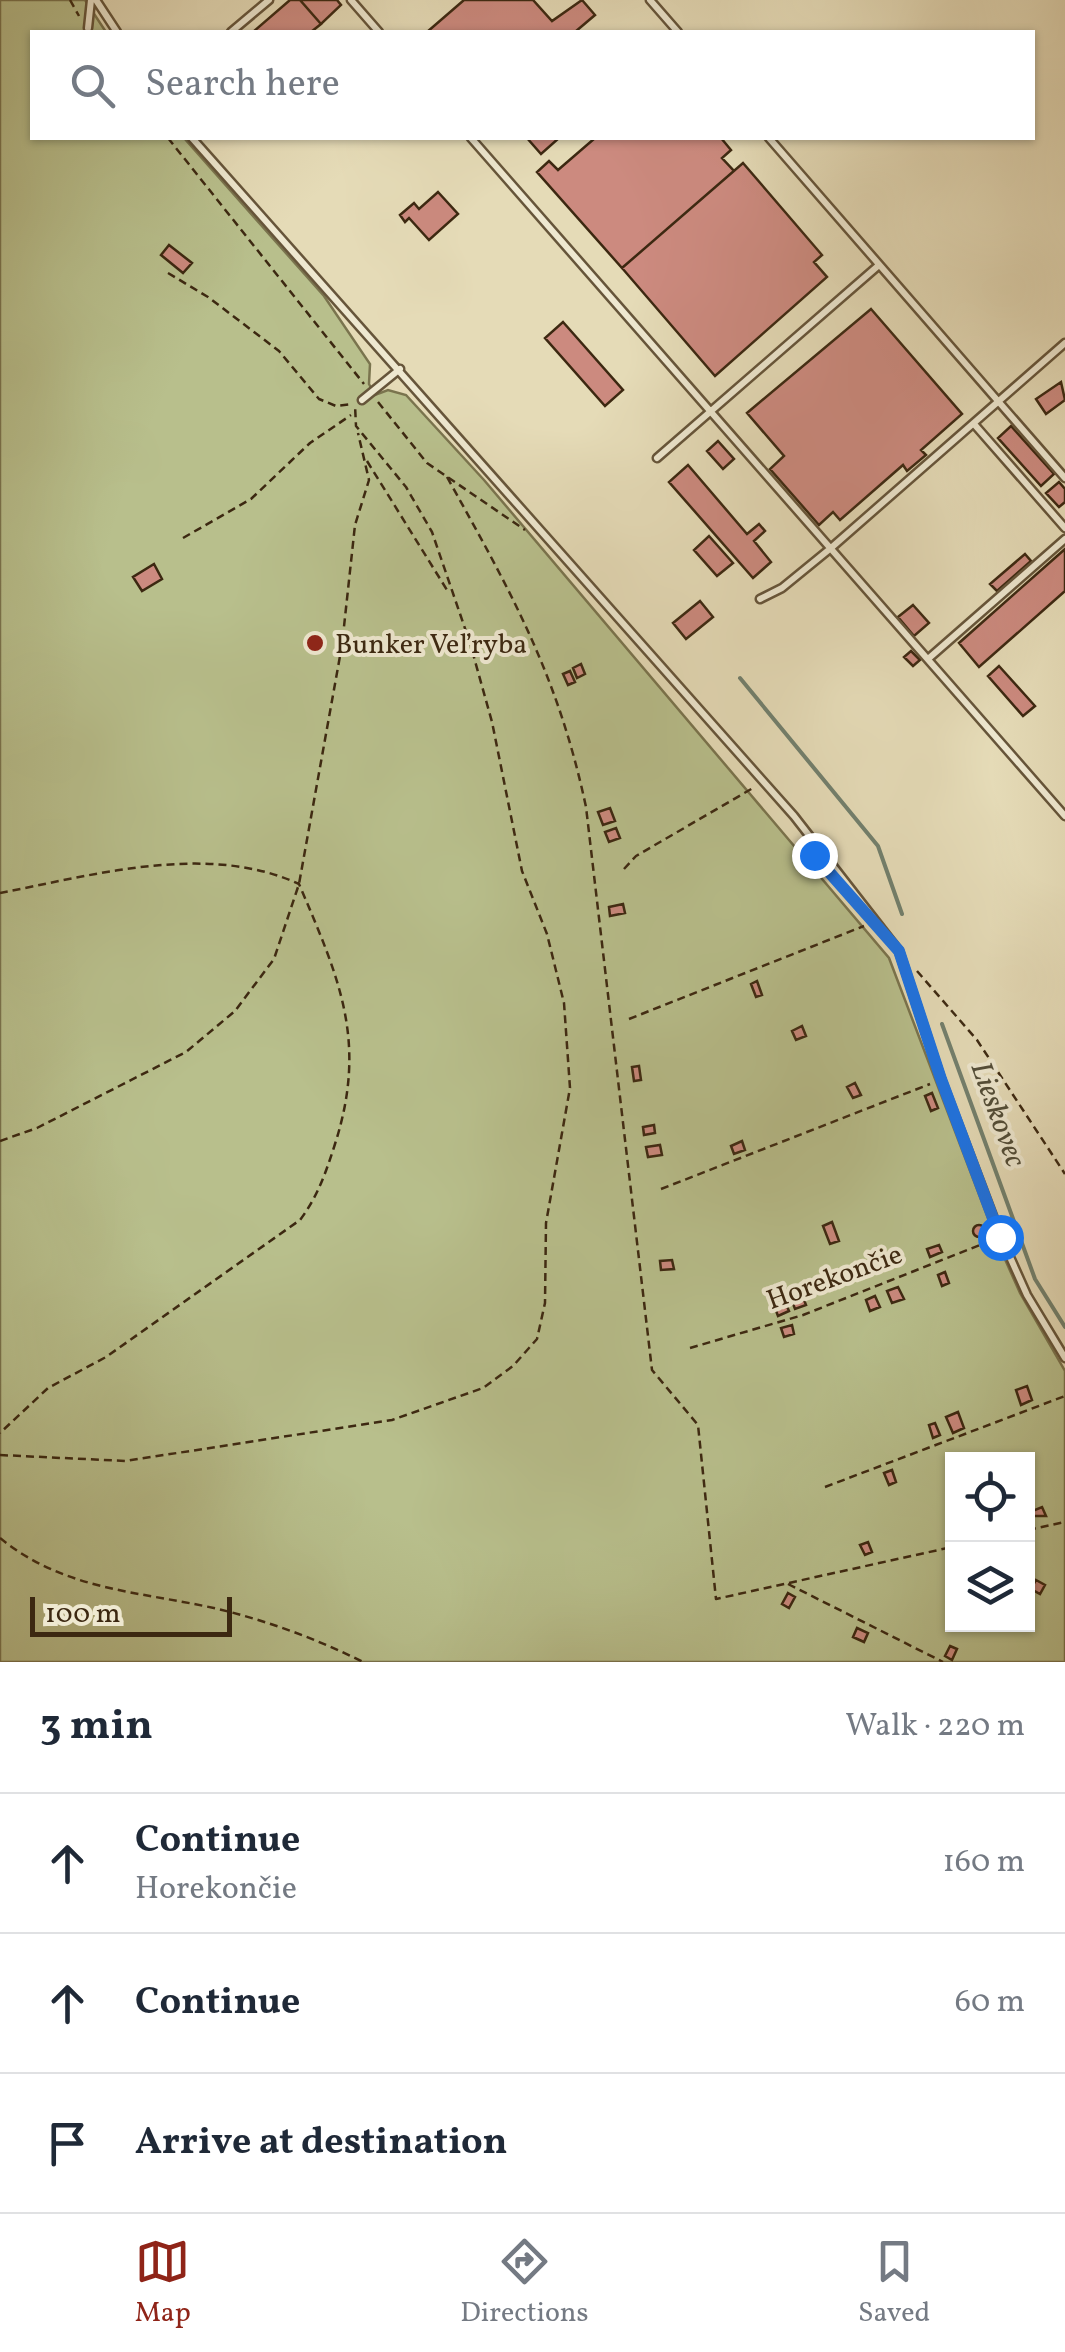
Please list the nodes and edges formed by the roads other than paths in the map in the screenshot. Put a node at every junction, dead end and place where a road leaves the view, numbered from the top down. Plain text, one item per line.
1 (94, 0) edge
2 (268, 0) edge
3 (351, 0) edge
4 (650, 0) edge
5 (88, 28) dead end
6 (116, 30) edge
7 (233, 30) edge
8 (377, 30) edge
9 (676, 30) edge
10 (194, 140) edge
11 (473, 140) edge
12 (771, 140) edge
13 (879, 264) junction
14 (1065, 344) edge
15 (400, 368) junction
16 (358, 402) road end
17 (998, 403) junction
18 (711, 411) junction
19 (974, 424) junction
20 (658, 458) dead end
21 (1065, 478) edge
22 (1065, 528) edge
23 (1065, 539) edge
24 (830, 548) junction
25 (760, 599) dead end
26 (928, 659) junction
27 (1065, 816) edge
28 (1065, 1358) edge

1 - 5 lane
1 - 6 lane
2 - 7 lane
3 - 8 lane
4 - 9 lane
10 - 15 lane
11 - 18 lane
12 - 13 lane
13 - 17 lane
13 - 18 lane
14 - 17 lane
15 - 16 lane
15 - 28 lane
17 - 19 lane
17 - 21 lane
18 - 20 lane
18 - 24 lane
19 - 22 lane
19 - 24 lane
23 - 26 lane
24 - 25 lane
24 - 26 lane
26 - 27 lane

